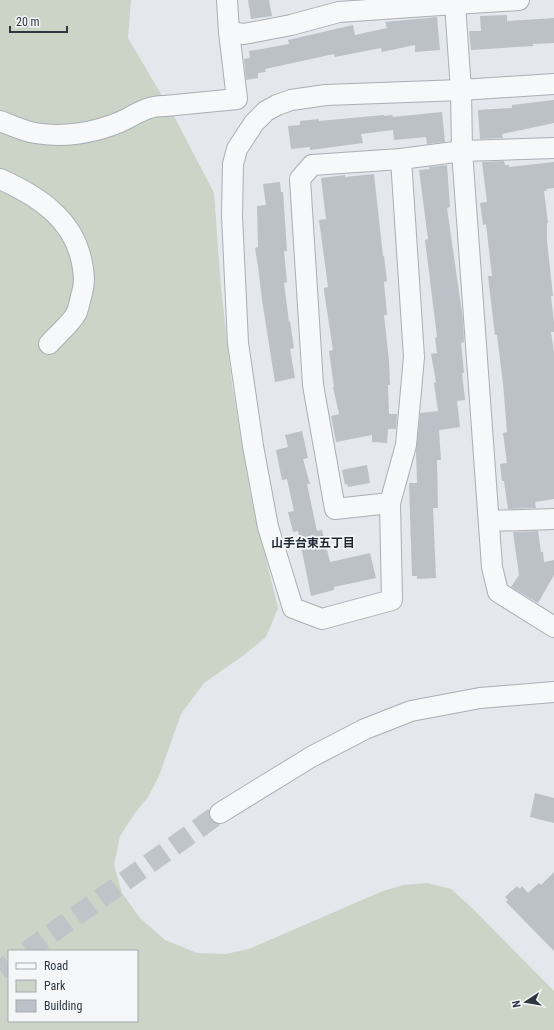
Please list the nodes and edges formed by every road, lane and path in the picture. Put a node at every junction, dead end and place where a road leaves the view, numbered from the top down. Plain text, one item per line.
1 (227, 0) edge
2 (519, 0) edge
3 (455, 2) edge
4 (338, 6) edge
5 (230, 32) junction
6 (554, 84) edge
7 (461, 90) junction
8 (0, 121) edge
9 (554, 148) edge
10 (462, 151) junction
11 (401, 159) junction
12 (0, 179) edge
13 (49, 344) dead end
14 (390, 503) junction
15 (554, 519) edge
16 (489, 521) junction
17 (554, 627) edge
18 (554, 692) edge
19 (220, 813) tunnel mouth

1 - 5 street
2 - 3 street
3 - 4 street
3 - 7 street
4 - 5 street
5 - 8 street
6 - 7 street
7 - 10 street
7 - 14 street
9 - 10 street
10 - 11 street
10 - 16 street
11 - 14 street
11 - 14 street
12 - 13 street
15 - 16 street
16 - 17 street
18 - 19 street

